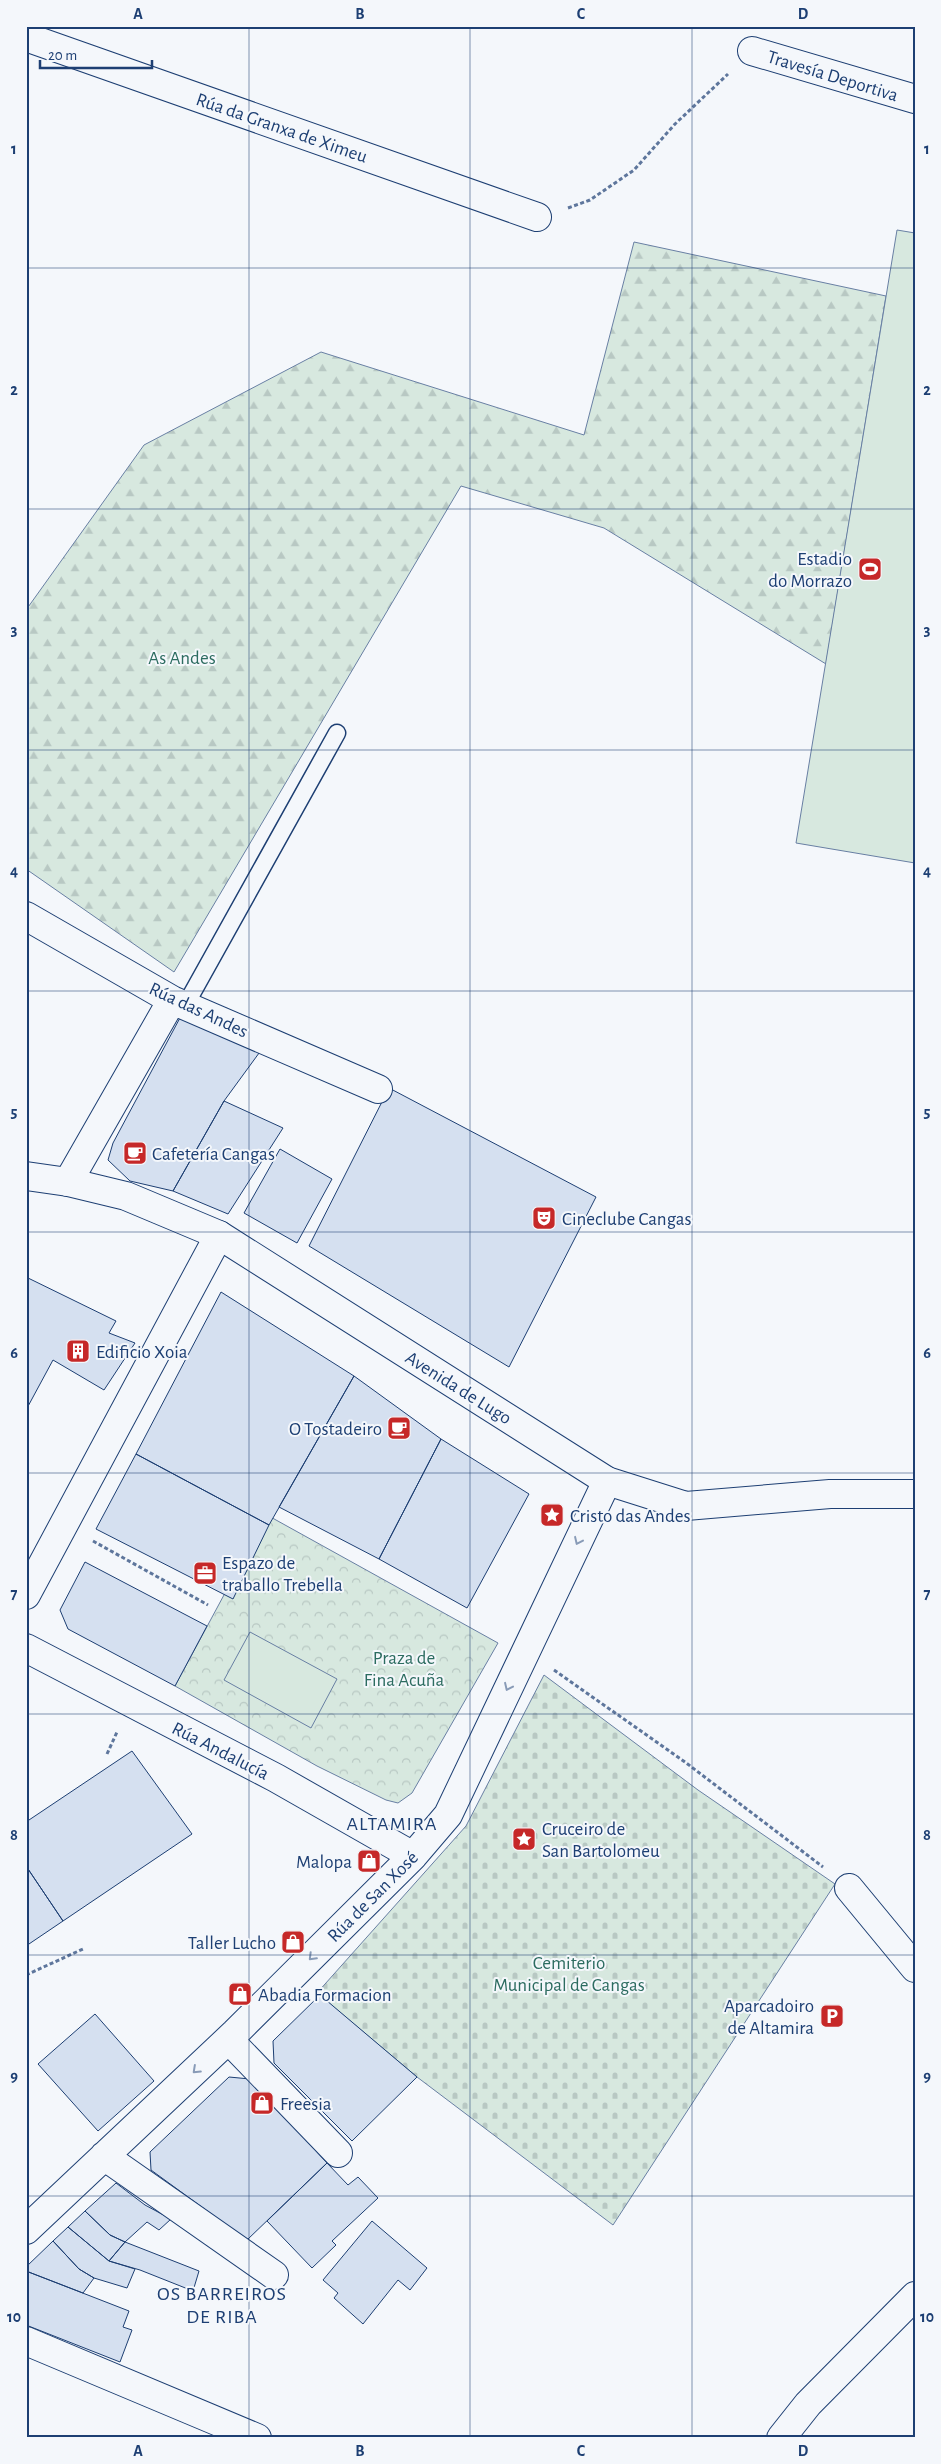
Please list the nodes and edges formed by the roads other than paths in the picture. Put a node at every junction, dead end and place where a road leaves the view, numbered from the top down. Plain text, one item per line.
1 (26, 37) edge
2 (752, 51) road end
3 (915, 99) edge
4 (537, 218) road end
5 (337, 733) dead end
6 (26, 916) edge
7 (179, 1003) junction
8 (378, 1089) dead end
9 (26, 1176) edge
10 (68, 1182) junction
11 (219, 1235) junction
12 (607, 1481) junction
13 (915, 1494) edge
14 (26, 1596) edge
15 (26, 1648) edge
16 (413, 1856) junction
17 (850, 1888) road end
18 (915, 1968) edge
19 (228, 2040) junction
20 (338, 2152) dead end
21 (104, 2156) junction
22 (26, 2230) edge
23 (274, 2275) dead end
24 (915, 2296) edge
25 (26, 2340) edge
26 (257, 2438) edge
27 (781, 2438) edge

1 - 4 street, Rúa da Granxa de Ximeu
2 - 3 street, Travesía Deportiva
5 - 7 lane
6 - 7 street, Rúa das Andes
7 - 8 street, Rúa das Andes
7 - 10 street
9 - 10 street, Avenida de Lugo
10 - 11 street, Avenida de Lugo
11 - 12 street, Avenida de Lugo
11 - 14 street
12 - 13 street, Avenida de Lugo
12 -> 16 street, Rúa de San Xosé
15 - 16 street, Rúa Andalucía
16 -> 19 street, Rúa de San Xosé
17 - 18 street
19 - 20 street
19 -> 21 street, Rúa de San Xosé
21 - 22 street, Rúa de San Xosé
21 - 23 street
24 - 27 street
25 - 26 street

